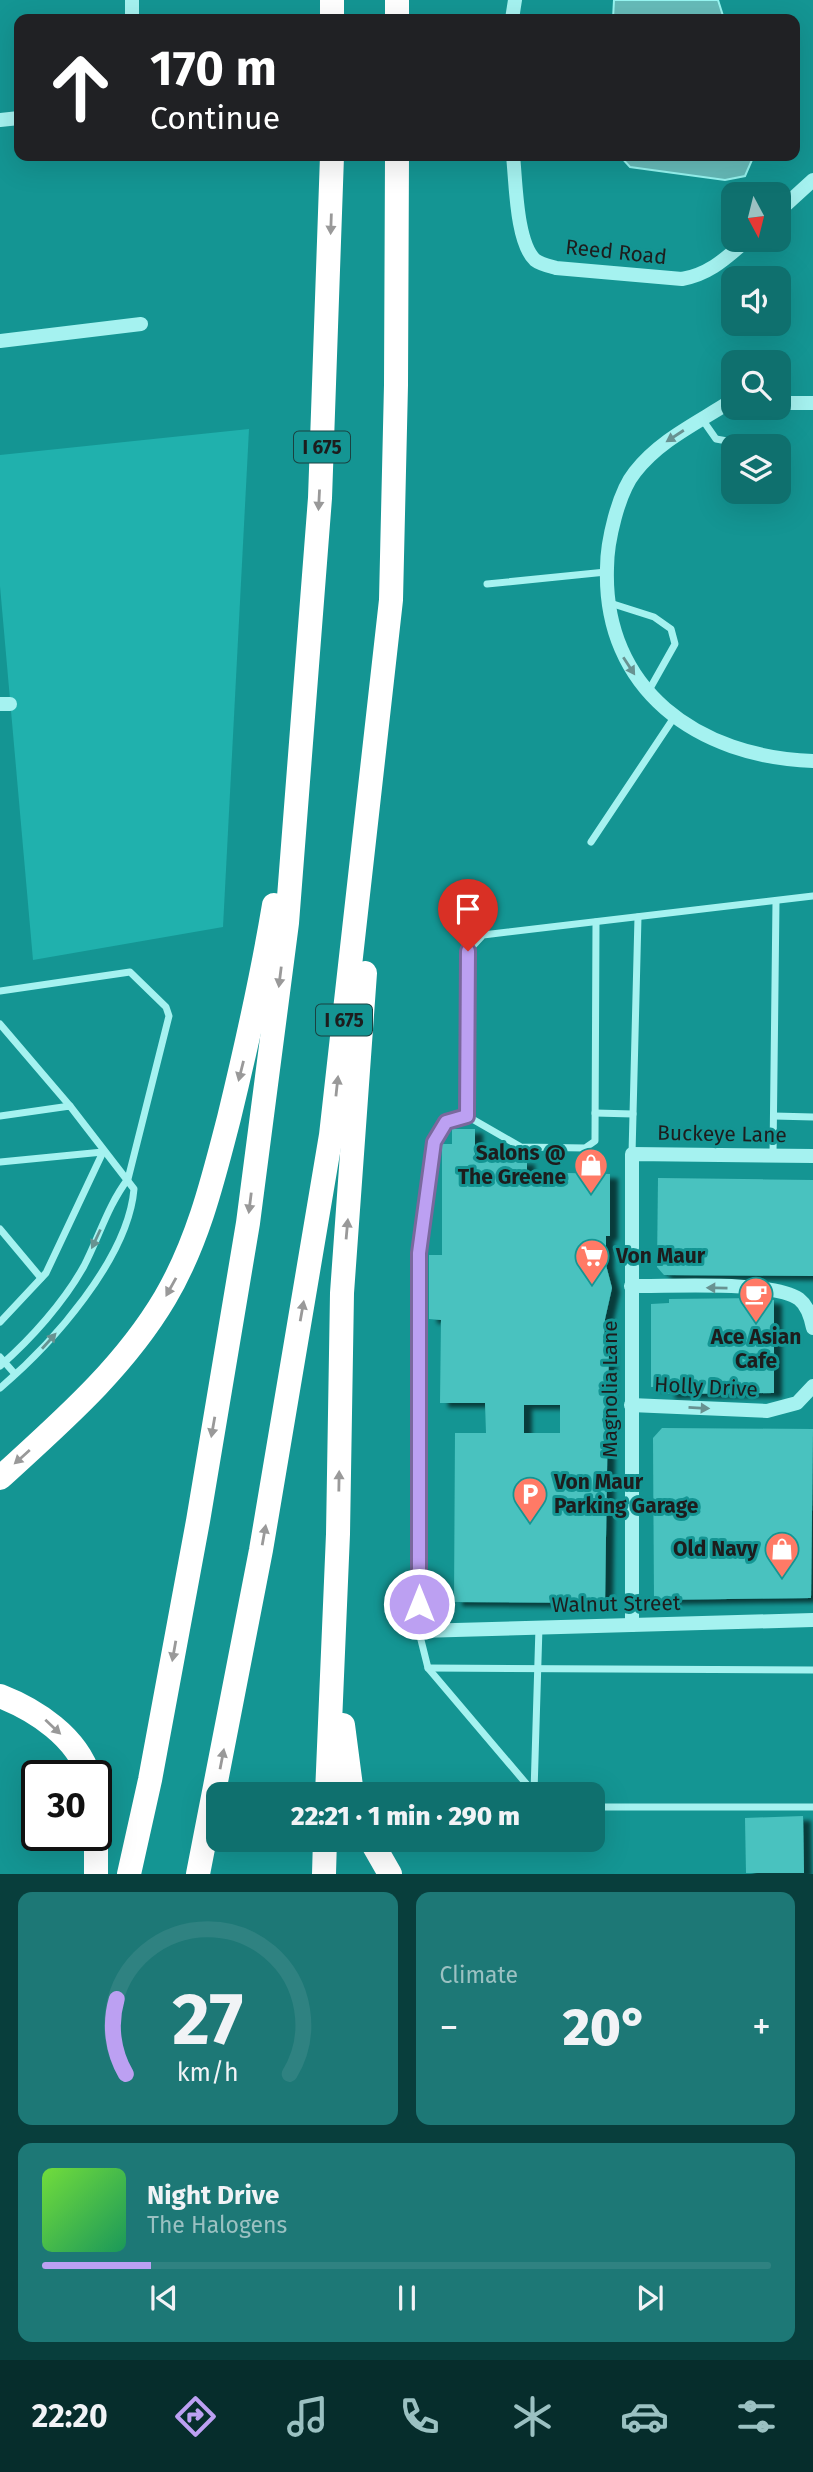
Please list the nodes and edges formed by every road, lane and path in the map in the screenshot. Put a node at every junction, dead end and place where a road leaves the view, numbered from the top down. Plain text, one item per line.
1 (332, 161) edge
2 (397, 161) edge
3 (514, 161) edge
4 (813, 180) edge
5 (791, 200) edge
6 (734, 252) edge
7 (142, 324) dead end
8 (0, 341) edge
9 (791, 403) edge
10 (813, 403) edge
11 (721, 407) edge
12 (702, 419) junction
13 (721, 440) edge
14 (607, 572) junction
15 (487, 584) dead end
16 (391, 600) junction
17 (606, 602) junction
18 (648, 692) junction
19 (675, 716) junction
20 (302, 739) junction
21 (813, 761) edge
22 (591, 842) dead end
23 (813, 896) edge
24 (776, 901) junction
25 (638, 917) junction
26 (596, 922) junction
27 (0, 991) edge
28 (0, 1024) edge
29 (70, 1106) junction
30 (595, 1113) junction
31 (633, 1114) junction
32 (0, 1116) edge
33 (467, 1116) junction
34 (774, 1116) junction
35 (813, 1117) edge
36 (103, 1152) junction
37 (632, 1154) junction
38 (773, 1155) junction
39 (813, 1156) edge
40 (0, 1162) edge
41 (128, 1179) junction
42 (424, 1213) joint
43 (0, 1228) edge
44 (41, 1278) junction
45 (631, 1286) junction
46 (0, 1322) edge
47 (813, 1328) edge
48 (1, 1362) edge
49 (15, 1374) junction
50 (813, 1386) edge
51 (0, 1388) edge
52 (631, 1405) junction
53 (0, 1478) edge
54 (338, 1534) junction
55 (813, 1620) edge
56 (632, 1625) junction
57 (539, 1627) junction
58 (419, 1630) junction
59 (428, 1668) junction
60 (538, 1669) junction
61 (813, 1670) edge
62 (0, 1696) edge
63 (80, 1760) edge
64 (328, 1782) edge
65 (350, 1782) edge
66 (525, 1782) edge
67 (534, 1782) edge
68 (605, 1807) edge
69 (813, 1807) edge
70 (96, 1851) edge
71 (325, 1852) edge
72 (377, 1852) edge
73 (96, 1874) edge
74 (129, 1874) edge
75 (198, 1874) edge
76 (324, 1874) edge
77 (390, 1874) edge

1 -> 20 highway, I 675
2 - 16 highway, I 675
3 - 6 street, Reed Road
4 - 5 street
7 - 8 street
9 - 10 street
11 - 12 street
12 - 13 lane
12 -> 14 street
14 - 15 lane
14 - 17 street
54 -> 16 highway
75 -> 16 highway, I 675
17 -> 18 street
17 - 18 lane
18 - 19 street
19 - 21 street
19 - 22 lane
20 -> 53 highway
20 -> 74 highway, I 675
23 - 24 lane
24 - 25 lane
24 - 34 lane
25 - 26 lane
25 - 31 lane
26 - 30 lane
26 - 33 lane
27 - 41 lane
28 - 29 lane
29 - 32 lane
29 - 36 lane
30 - 31 lane
30 - 33 lane
31 - 37 lane
33 - 42 lane
34 - 35 lane
34 - 38 lane
36 - 40 lane
36 - 41 lane
36 - 44 lane
37 - 38 street, Buckeye Lane
37 - 45 street, Magnolia Lane
38 - 39 street, Buckeye Lane
41 -> 48 lane
49 -> 41 lane
42 - 58 street
43 - 44 lane
44 - 46 lane
47 -> 45 street
45 - 52 street, Magnolia Lane
48 - 49 lane
49 - 51 lane
52 -> 50 street, Holly Drive
52 - 56 street, Magnolia Lane
54 - 64 highway
54 - 65 highway
55 - 56 street, Walnut Street
56 - 57 street, Walnut Street
57 - 58 street, Walnut Street
57 - 60 lane
58 - 59 lane
59 - 60 lane
59 - 66 lane
60 - 61 lane
60 - 67 lane
62 -> 63 highway
68 - 69 lane
70 - 73 highway
71 - 76 highway
72 - 77 highway

